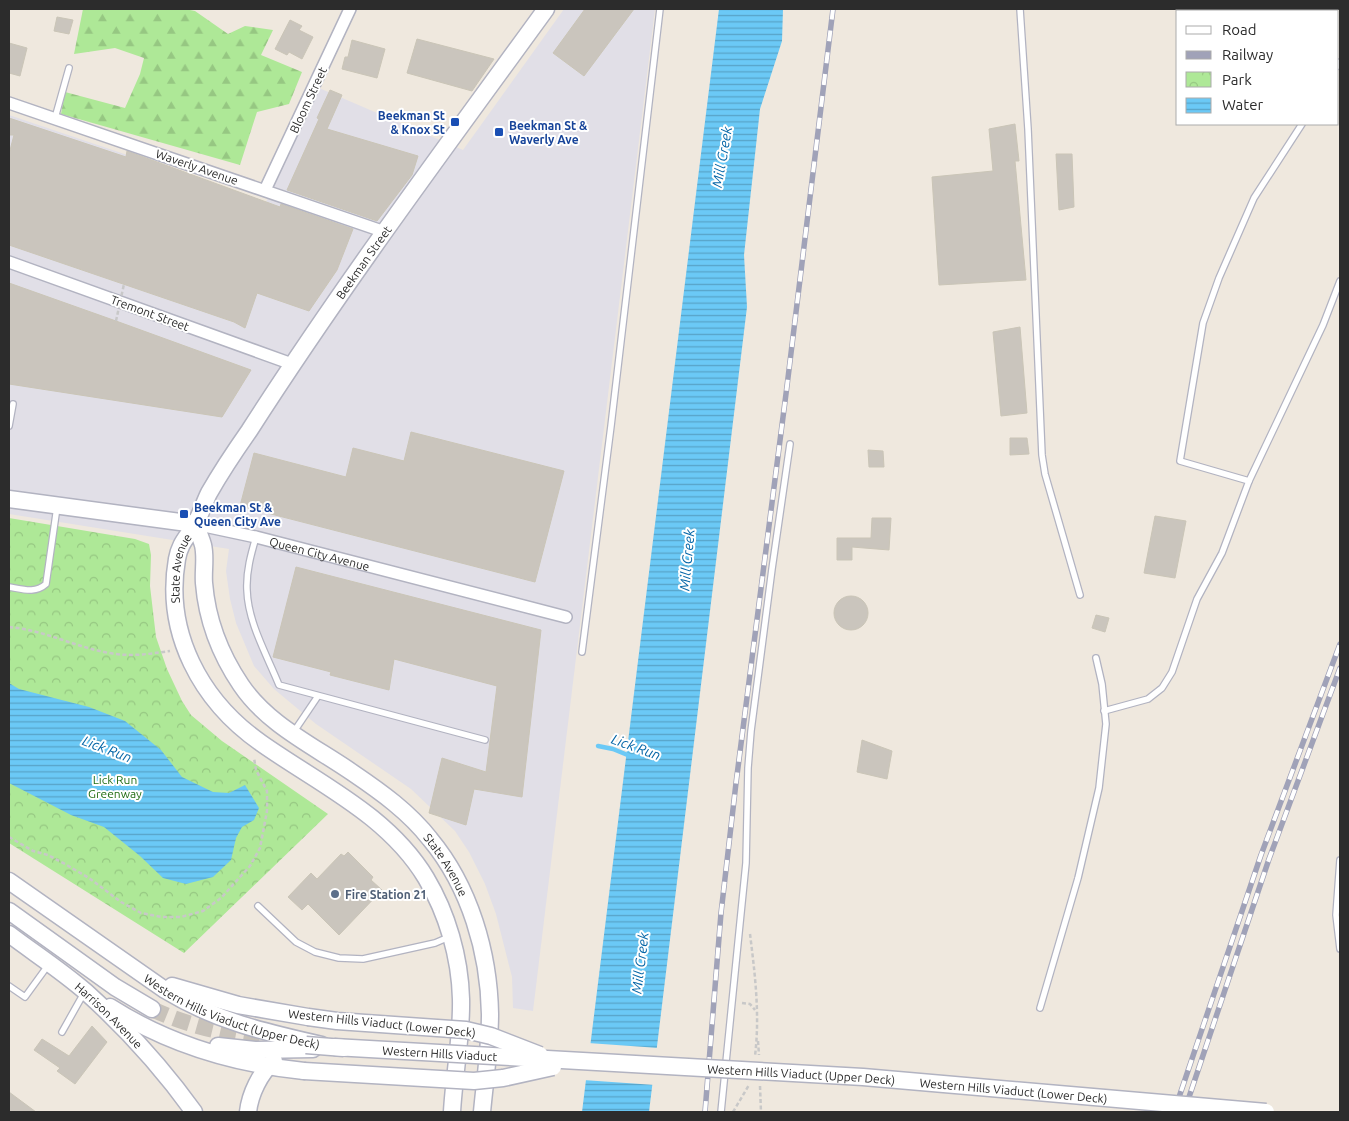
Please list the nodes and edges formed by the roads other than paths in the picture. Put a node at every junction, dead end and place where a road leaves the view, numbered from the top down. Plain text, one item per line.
1 (350, 9) edge
2 (546, 9) edge
3 (660, 9) edge
4 (1020, 9) edge
5 (69, 68) dead end
6 (9, 103) edge
7 (55, 118) junction
8 (1301, 125) edge
9 (265, 190) junction
10 (385, 232) junction
11 (9, 262) edge
12 (1340, 281) edge
13 (292, 364) junction
14 (13, 404) dead end
15 (9, 426) edge
16 (790, 444) dead end
17 (1249, 481) junction
18 (9, 499) edge
19 (58, 506) junction
20 (195, 524) junction
21 (256, 536) junction
22 (9, 587) edge
23 (1080, 595) dead end
24 (566, 617) dead end
25 (582, 652) dead end
26 (1096, 658) dead end
27 (318, 696) junction
28 (1104, 711) junction
29 (293, 733) junction
30 (485, 740) dead end
31 (1340, 860) edge
32 (9, 880) edge
33 (258, 906) dead end
34 (9, 911) edge
35 (9, 934) edge
36 (450, 936) junction
37 (1340, 949) edge
38 (49, 964) junction
39 (9, 986) edge
40 (167, 987) junction
41 (85, 991) junction
42 (1040, 1008) dead end
43 (152, 1009) tunnel mouth
44 (62, 1032) dead end
45 (181, 1041) junction
46 (306, 1045) dead end
47 (334, 1047) junction
48 (287, 1050) junction
49 (573, 1065) junction
50 (267, 1067) junction
51 (194, 1112) edge
52 (248, 1112) edge
53 (452, 1112) edge
54 (482, 1112) edge
55 (721, 1112) edge
56 (1245, 1112) edge
57 (1266, 1112) edge

1 - 9 street, Bloom Street
2 - 10 main road, Beekman Street
3 - 25 lane
4 - 23 lane
5 - 7 lane
6 - 7 street, Waverly Avenue
7 - 9 street, Waverly Avenue
8 - 17 lane
9 - 10 street, Waverly Avenue
10 - 13 main road, Beekman Street
11 - 13 street, Tremont Street
12 - 17 lane
13 - 20 main road, Beekman Street
14 - 15 lane
16 - 55 lane
17 - 28 lane
18 - 19 main road, Queen City Avenue
19 - 20 main road, Queen City Avenue
19 - 22 lane
20 - 21 street, Queen City Avenue
20 - 29 main road, State Avenue
20 - 36 main road, State Avenue
21 - 24 street, Queen City Avenue
21 - 27 lane
26 - 28 lane
27 - 29 lane
27 - 30 lane
28 - 42 lane
29 - 54 main road, State Avenue
31 - 37 lane
32 - 40 main road, Western Hills Viaduct (Upper Deck)
33 - 36 lane
34 - 43 main road
35 - 38 main road, Harrison Avenue
36 - 53 main road, State Avenue
38 - 39 lane
38 - 41 main road, Harrison Avenue
40 - 47 main road, Western Hills Viaduct (Upper Deck), bridge
40 - 49 main road, Western Hills Viaduct (Lower Deck), bridge
41 - 44 lane
41 - 45 main road
41 - 51 main road, Harrison Avenue
45 - 48 main road, Western Hills Viaduct (Upper Deck)
45 - 50 main road, Western Hills Viaduct (Lower Deck)
46 - 49 main road, Western Hills Viaduct, bridge
47 - 48 main road, Western Hills Viaduct (Upper Deck), bridge
47 - 57 main road, Western Hills Viaduct (Upper Deck), bridge
48 - 50 main road
49 - 50 main road, Western Hills Viaduct (Lower Deck), bridge
49 - 56 main road, Western Hills Viaduct (Lower Deck), bridge
50 - 52 main road

